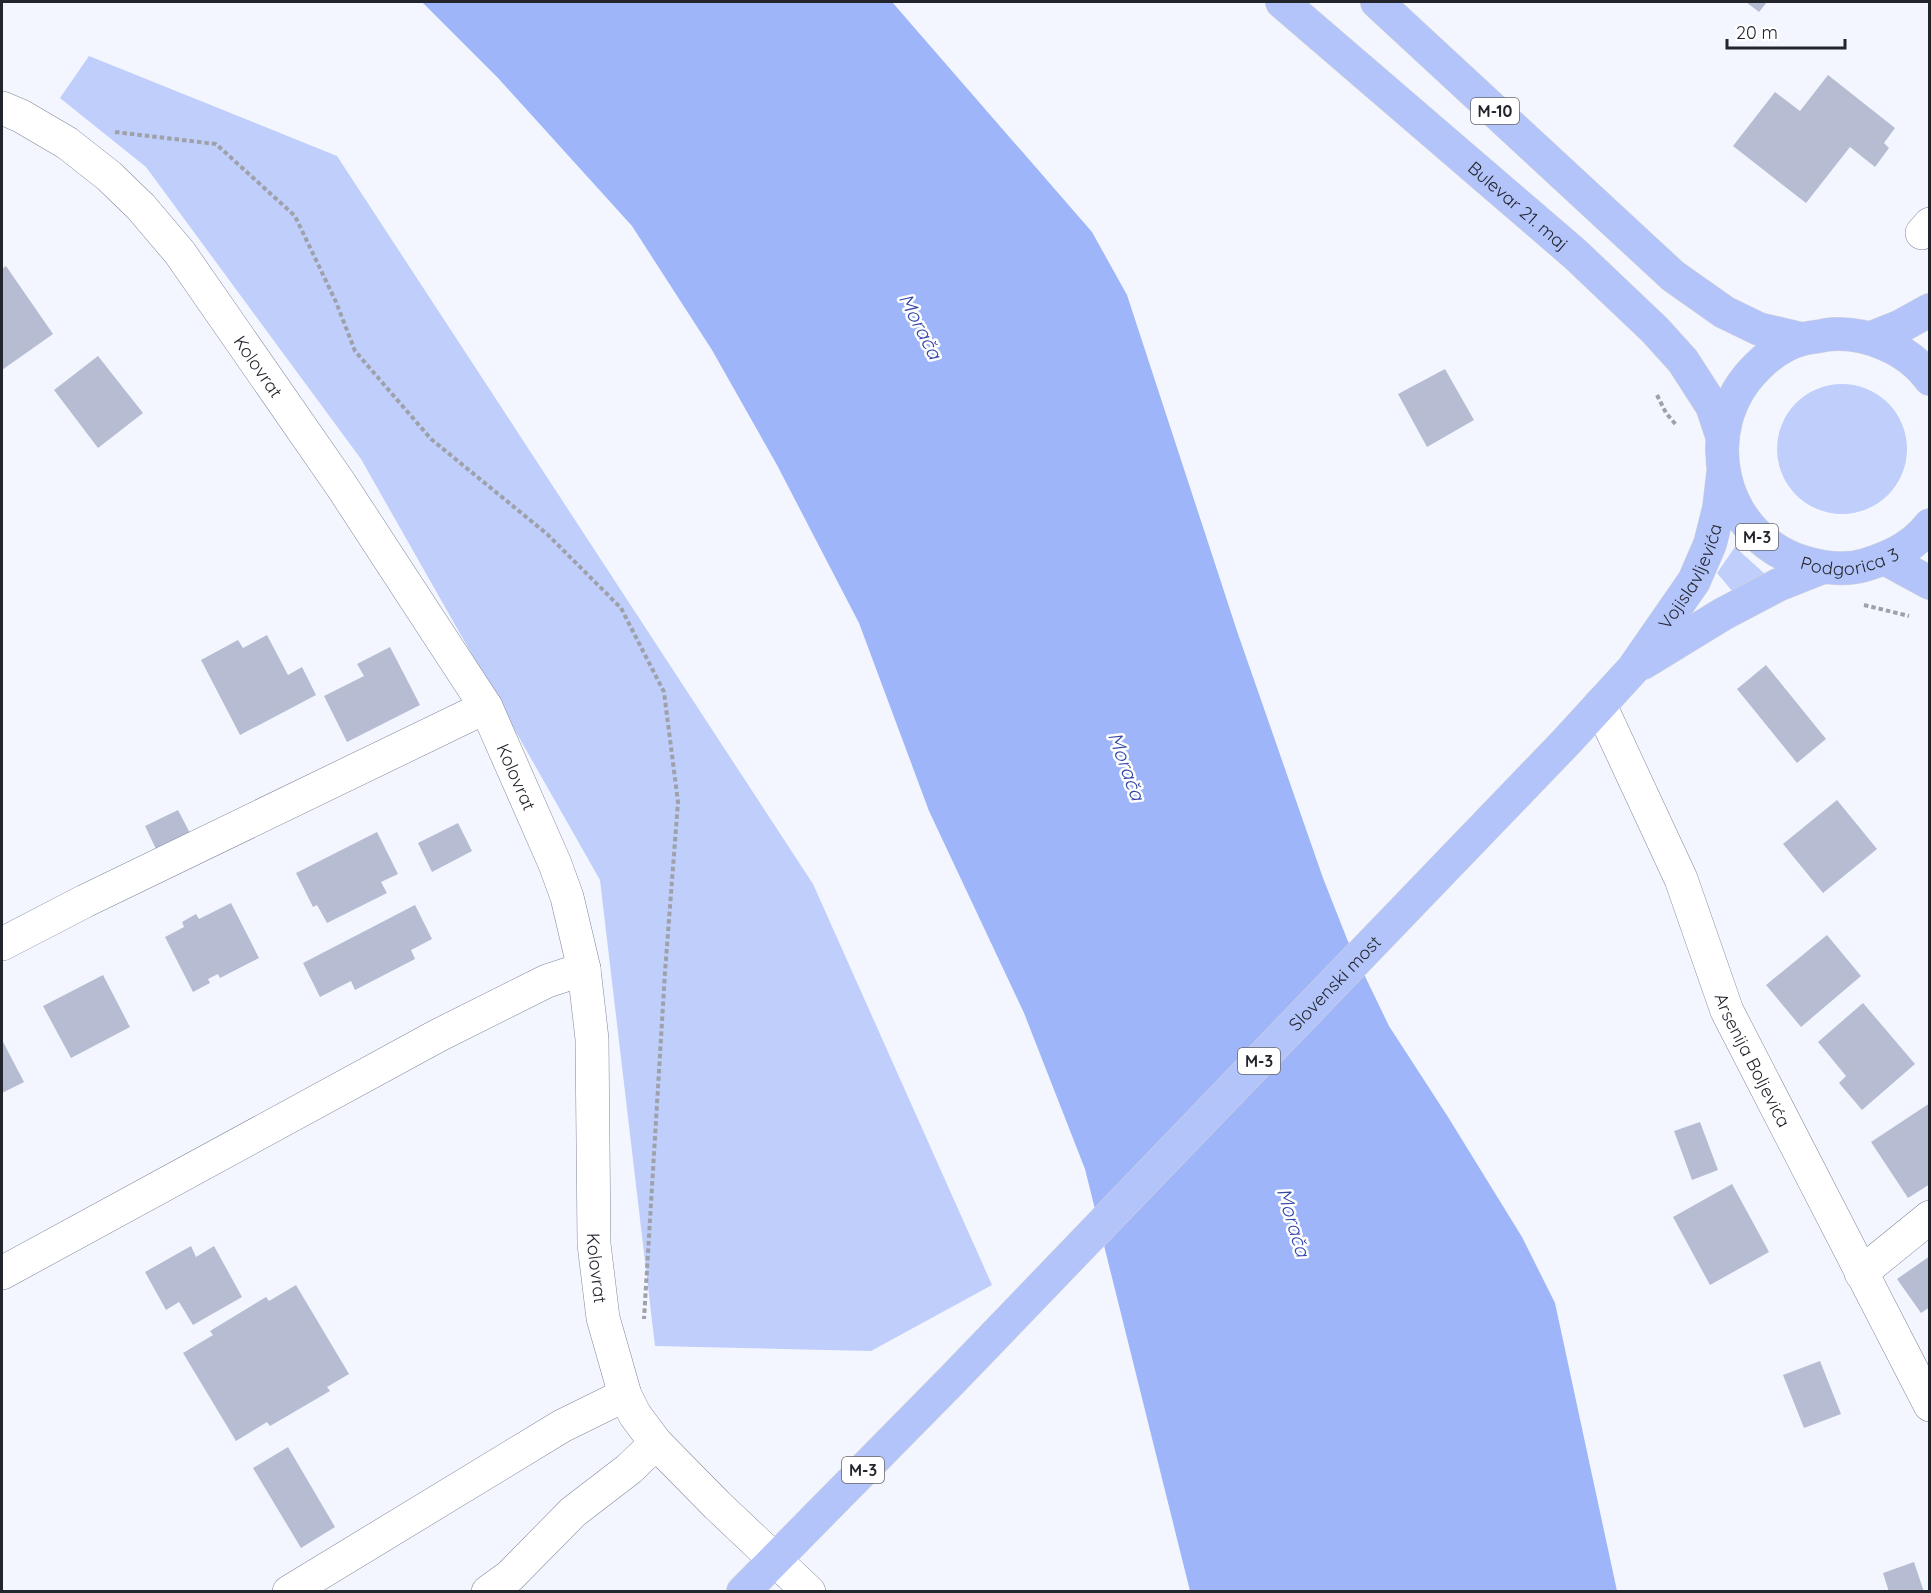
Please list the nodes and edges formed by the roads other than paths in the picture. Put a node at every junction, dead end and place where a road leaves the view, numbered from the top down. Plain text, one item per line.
1 (1282, 2) edge
2 (1377, 2) edge
3 (2, 108) edge
4 (1929, 310) edge
5 (1871, 338) junction
6 (1802, 339) junction
7 (1929, 379) edge
8 (1722, 436) junction
9 (1723, 474) junction
10 (1929, 525) edge
11 (1887, 559) junction
12 (1821, 568) junction
13 (1929, 583) edge
14 (1633, 669) junction
15 (1600, 705) junction
16 (486, 707) junction
17 (1567, 741) joint
18 (2, 944) edge
19 (584, 969) junction
20 (1929, 1217) edge
21 (2, 1273) edge
22 (1861, 1273) junction
23 (625, 1395) junction
24 (1929, 1405) edge
25 (656, 1443) junction
26 (775, 1559) junction
27 (289, 1592) edge
28 (488, 1592) edge
29 (743, 1592) edge
30 (809, 1592) edge

1 - 8 main road, Bulevar 21. maj
2 - 6 main road, M-10
3 - 16 street, Kolovrat
4 - 5 main road, M-3
5 - 6 main road, Podgorica 3 / M-3
5 - 7 main road, Podgorica 3 / M-3
6 - 8 main road, Podgorica 3 / M-3
8 - 9 main road, Podgorica 3 / M-3
9 - 12 main road, Podgorica 3 / M-3
9 - 14 main road, Vojislavljevića / M-3
10 - 11 main road, Podgorica 3 / M-3
11 - 12 main road, Podgorica 3 / M-3
11 - 13 main road
12 - 14 main road, Vojislavljevića / M-3
14 - 15 main road, Vojislavljevića / M-3
15 - 17 main road, Vojislavljevića / M-3
15 - 22 street, Arsenija Boljevića
16 - 18 street
16 - 19 street, Kolovrat
17 - 26 main road, Slovenski most / M-3
19 - 21 street
19 - 23 street, Kolovrat
20 - 22 street
22 - 24 street, Arsenija Boljevića
23 - 25 street, Kolovrat
23 - 27 street
25 - 26 street, Kolovrat
25 - 28 street
26 - 29 main road, M-3
26 - 30 street, Kolovrat

